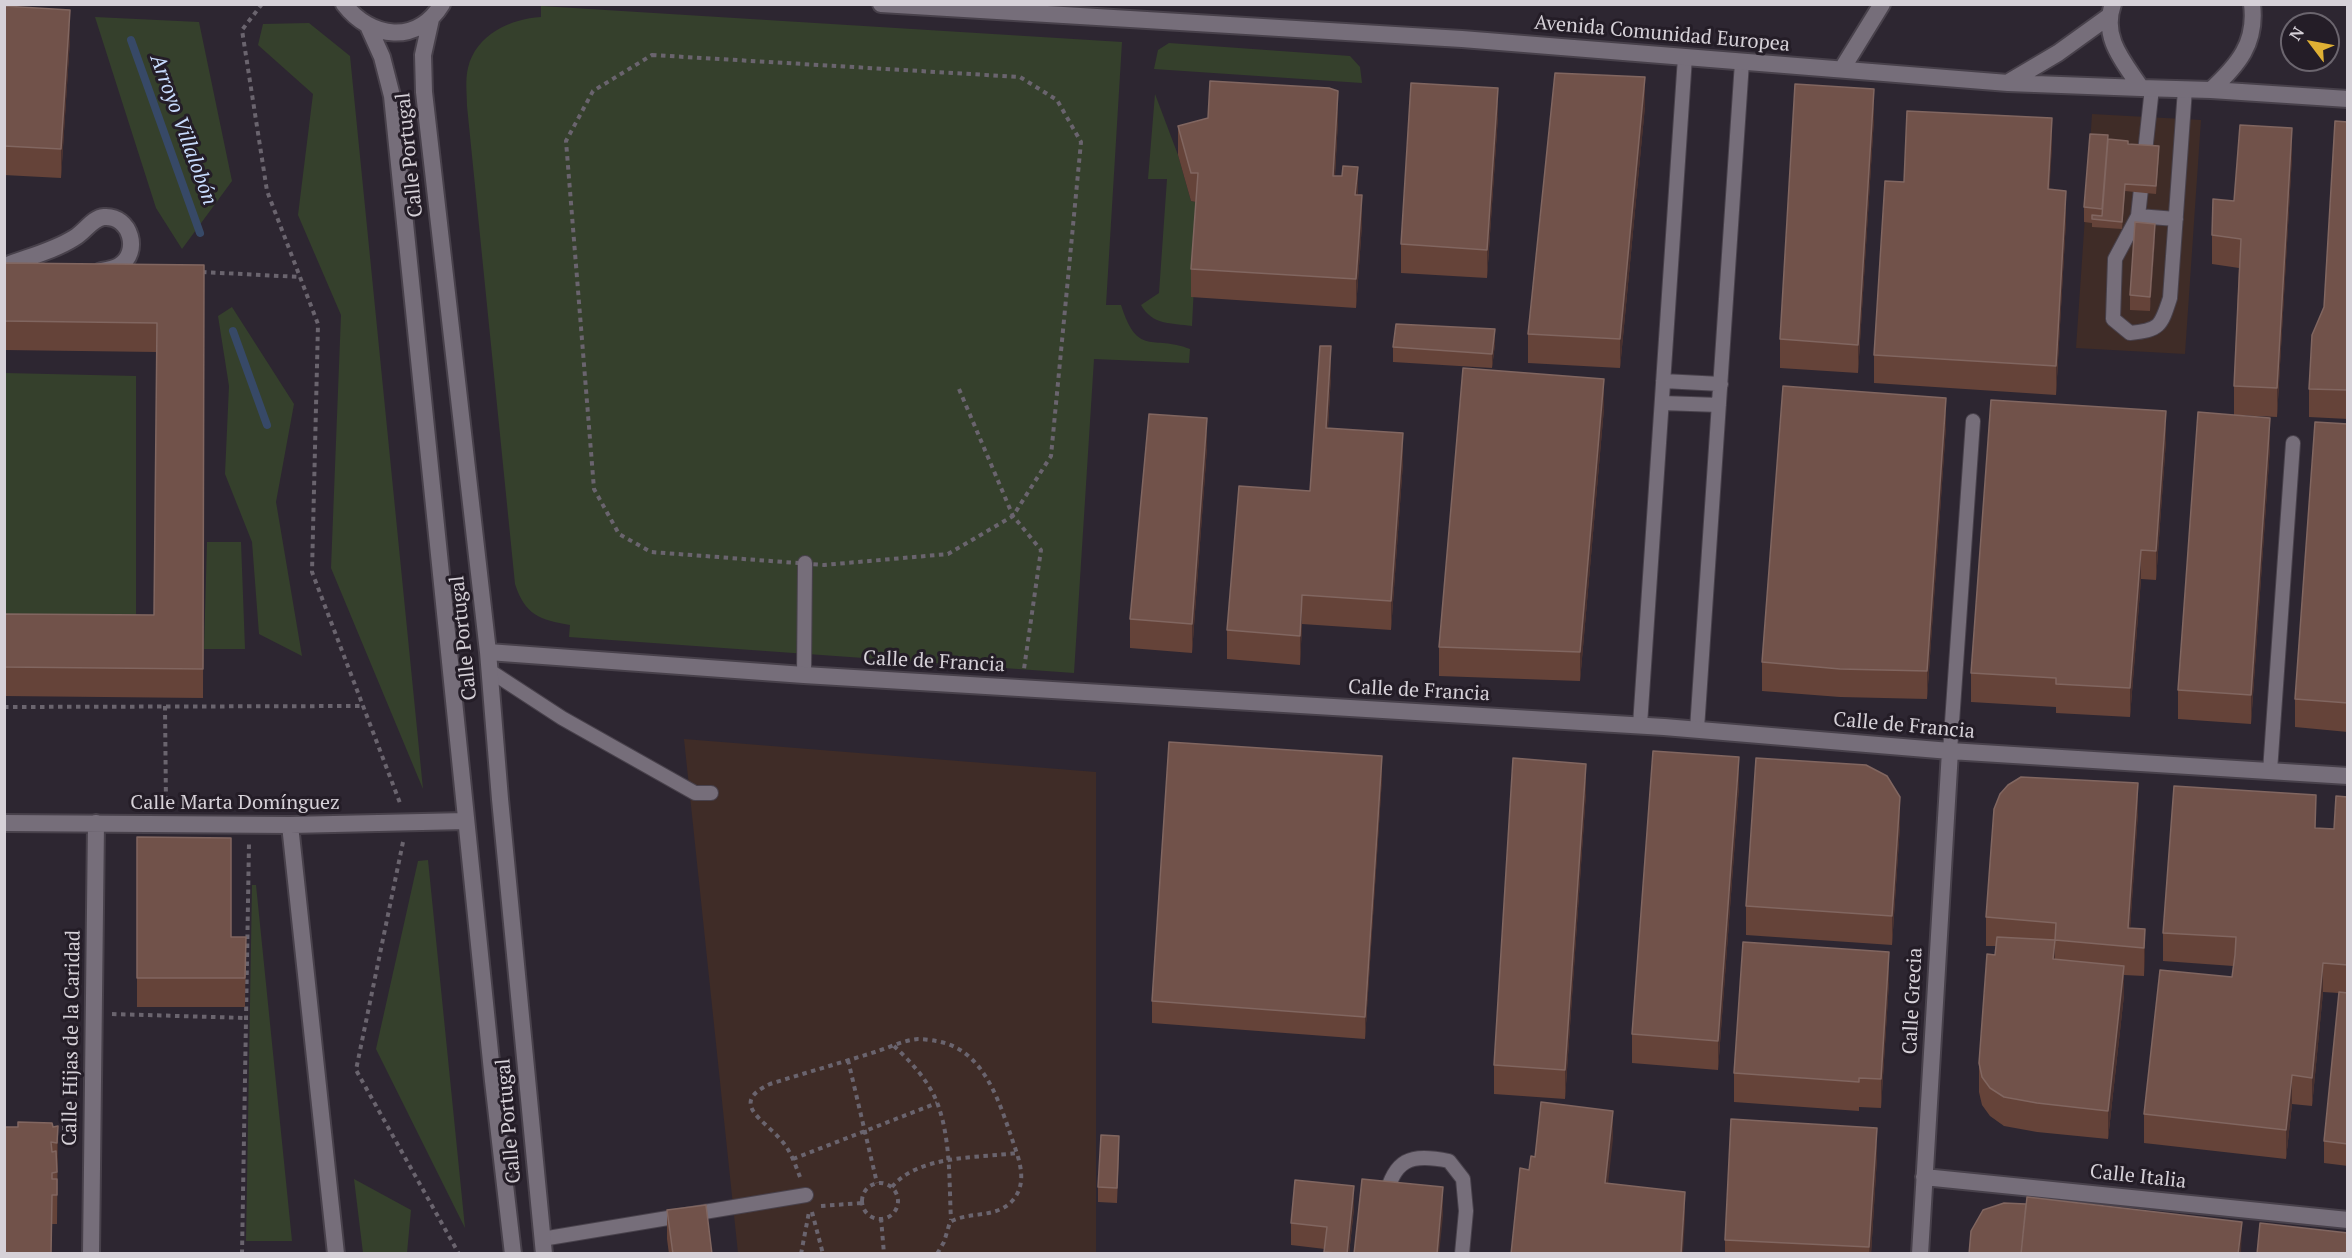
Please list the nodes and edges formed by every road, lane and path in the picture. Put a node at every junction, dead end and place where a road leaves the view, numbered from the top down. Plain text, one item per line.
1 (262, 4) edge
2 (344, 4) edge
3 (442, 4) edge
4 (881, 4) edge
5 (1882, 4) edge
6 (2252, 4) edge
7 (2111, 11) edge
8 (430, 19) junction
9 (369, 28) junction
10 (1685, 57) junction
11 (1742, 62) junction
12 (1842, 69) junction
13 (2008, 83) junction
14 (2146, 88) junction
15 (2186, 89) junction
16 (2211, 90) junction
17 (2348, 99) edge
18 (2138, 216) junction
19 (2176, 219) junction
20 (7, 264) edge
21 (50, 269) edge
22 (85, 271) edge
23 (197, 272) edge
24 (300, 278) junction
25 (1663, 381) junction
26 (1721, 384) junction
27 (959, 389) dead end
28 (1662, 403) junction
29 (1719, 405) junction
30 (1973, 421) dead end
31 (2293, 443) dead end
32 (1014, 516) junction
33 (805, 563) junction
34 (488, 652) junction
35 (490, 670) junction
36 (804, 675) junction
37 (1021, 688) junction
38 (4, 706) edge
39 (165, 706) junction
40 (363, 706) junction
41 (1640, 725) junction
42 (1697, 729) junction
43 (1950, 751) junction
44 (2270, 771) junction
45 (2348, 776) edge
46 (711, 793) dead end
47 (466, 821) junction
48 (407, 822) junction
49 (4, 823) edge
50 (96, 823) junction
51 (167, 824) junction
52 (249, 825) junction
53 (290, 825) junction
54 (94, 1013) junction
55 (246, 1018) junction
56 (894, 1046) junction
57 (848, 1060) junction
58 (937, 1103) junction
59 (48, 1128) edge
60 (91, 1128) junction
61 (865, 1131) junction
62 (1017, 1153) junction
63 (793, 1159) junction
64 (948, 1161) junction
65 (1924, 1177) junction
66 (877, 1183) junction
67 (892, 1187) junction
68 (808, 1201) junction
69 (862, 1203) junction
70 (1383, 1210) edge
71 (880, 1218) junction
72 (951, 1220) junction
73 (2348, 1220) edge
74 (543, 1246) edge
75 (91, 1254) edge
76 (242, 1254) edge
77 (336, 1254) edge
78 (459, 1254) edge
79 (513, 1254) edge
80 (801, 1254) edge
81 (823, 1254) edge
82 (884, 1254) edge
83 (938, 1254) edge
84 (1462, 1254) edge
85 (1920, 1254) edge

1 - 24 path
2 - 9 street
3 - 8 street
4 - 10 street, Avenida Comunidad Europea
5 - 12 street
6 - 16 street
7 - 13 street
7 - 14 street
8 - 9 street
8 - 34 street, Calle Portugal
9 - 47 street, Calle Portugal
10 - 11 street, Avenida Comunidad Europea
10 - 25 lane
11 - 12 street, Avenida Comunidad Europea
11 - 26 lane
12 - 13 street, Avenida Comunidad Europea
13 - 14 street, Avenida Comunidad Europea
14 - 15 street, Avenida Comunidad Europea
14 - 18 lane
15 - 16 street, Avenida Comunidad Europea
15 - 19 lane
16 - 17 street
18 - 19 lane
18 - 19 lane
20 - 21 street
20 - 22 street
23 - 24 path
24 - 40 path
25 - 26 lane
25 - 28 lane
26 - 29 lane
27 - 32 path
28 - 29 lane
28 - 41 lane
29 - 42 lane
30 - 43 lane
31 - 44 lane
32 - 33 path
32 - 33 path
32 - 37 path
33 - 36 lane
34 - 35 street, Calle Portugal
34 - 36 street, Calle de Francia
35 - 46 lane
35 - 74 street, Calle Portugal
36 - 37 street, Calle de Francia
37 - 41 street, Calle de Francia
38 - 39 path
39 - 40 path
39 - 51 path
40 - 48 path
41 - 42 street, Calle de Francia
42 - 43 street, Calle de Francia
43 - 44 street, Calle de Francia
43 - 65 street, Calle Grecia
44 - 45 street, Calle de Francia
47 - 48 street, Calle Marta Domínguez
47 - 79 street, Calle Portugal
48 - 53 street, Calle Marta Domínguez
48 - 78 path
49 - 50 street, Calle Marta Domínguez
50 - 51 street, Calle Marta Domínguez
50 - 54 street, Calle Hijas de la Caridad
51 - 52 street, Calle Marta Domínguez
52 - 53 street, Calle Marta Domínguez
52 - 55 path
53 - 77 street
54 - 55 path
54 - 60 street, Calle Hijas de la Caridad
55 - 76 path
56 - 57 path
56 - 58 path
56 - 62 path
57 - 61 path
57 - 63 path
58 - 61 path
58 - 64 path
59 - 60 path
60 - 75 street, Calle Hijas de la Caridad
61 - 63 path
61 - 66 path
62 - 64 path
62 - 72 path
63 - 68 path
64 - 67 path
64 - 72 path
65 - 73 street, Calle Italia
65 - 85 street, Calle Grecia
66 - 67 path
66 - 69 path
67 - 71 path
68 - 69 path
68 - 74 lane
68 - 80 path
68 - 81 path
69 - 71 path
70 - 84 lane
71 - 82 path
72 - 83 path

